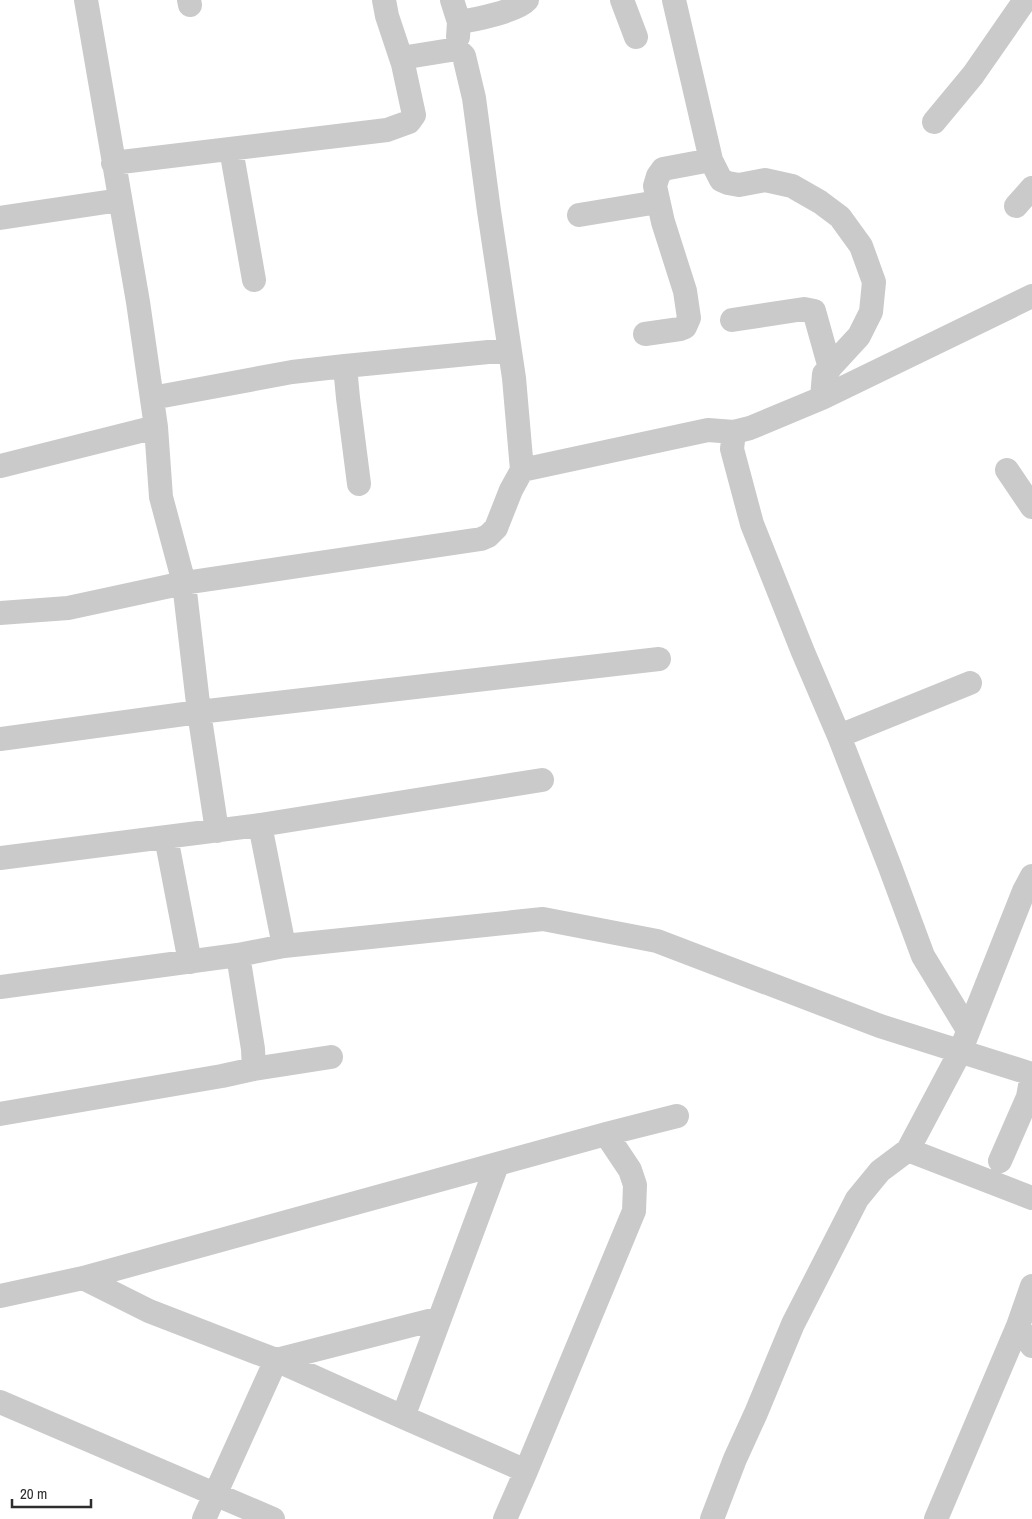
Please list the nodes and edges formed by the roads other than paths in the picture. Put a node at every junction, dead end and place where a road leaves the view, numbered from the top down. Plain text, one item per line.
1 (86, 0) edge
2 (384, 0) edge
3 (527, 0) edge
4 (622, 0) edge
5 (674, 0) edge
6 (1025, 0) edge
7 (456, 11) edge
8 (636, 37) dead end
9 (457, 48) junction
10 (401, 58) junction
11 (934, 122) dead end
12 (231, 149) junction
13 (711, 160) junction
14 (113, 163) junction
15 (1032, 188) edge
16 (120, 200) junction
17 (658, 202) junction
18 (1016, 206) dead end
19 (579, 215) dead end
20 (0, 218) edge
21 (254, 280) dead end
22 (1032, 296) edge
23 (732, 320) dead end
24 (645, 334) dead end
25 (509, 350) junction
26 (345, 366) junction
27 (830, 368) junction
28 (152, 398) junction
29 (822, 398) junction
30 (156, 427) junction
31 (734, 432) junction
32 (0, 466) edge
33 (522, 470) junction
34 (1007, 470) dead end
35 (359, 484) dead end
36 (1032, 507) edge
37 (184, 583) junction
38 (0, 613) edge
39 (659, 660) dead end
40 (970, 683) dead end
41 (199, 712) junction
42 (839, 736) junction
43 (0, 739) edge
44 (542, 780) dead end
45 (260, 826) junction
46 (217, 830) junction
47 (166, 838) junction
48 (0, 858) edge
49 (1032, 876) edge
50 (284, 946) junction
51 (238, 955) junction
52 (190, 962) junction
53 (0, 987) edge
54 (968, 1030) junction
55 (960, 1052) junction
56 (331, 1057) dead end
57 (254, 1069) junction
58 (1032, 1074) edge
59 (0, 1114) edge
60 (677, 1116) dead end
61 (606, 1134) junction
62 (908, 1150) junction
63 (1000, 1161) dead end
64 (497, 1164) junction
65 (1032, 1198) edge
66 (83, 1278) junction
67 (1032, 1286) edge
68 (0, 1296) edge
69 (440, 1318) junction
70 (1018, 1326) junction
71 (1032, 1346) edge
72 (276, 1360) junction
73 (0, 1402) edge
74 (403, 1418) junction
75 (526, 1471) junction
76 (215, 1494) junction
77 (204, 1519) edge
78 (273, 1519) edge
79 (505, 1519) edge
80 (712, 1519) edge
81 (936, 1519) edge

1 - 14 street
2 - 10 street
3 - 7 street
4 - 8 street
5 - 13 street
6 - 11 street
7 - 9 street
9 - 10 street
9 - 25 street
10 - 12 street
12 - 14 street
12 - 21 street
13 - 17 street
13 - 27 street
14 - 16 street
15 - 18 street
16 - 20 street
16 - 28 street
17 - 19 street
17 - 24 street
22 - 29 street
23 - 27 street
25 - 26 street
25 - 33 street
26 - 28 street
26 - 35 street
27 - 29 street
28 - 30 street
29 - 31 street
30 - 32 street
30 - 37 street
31 - 33 street
31 - 42 street
33 - 37 street
34 - 36 street
37 - 38 street
37 - 41 street
39 - 41 street
40 - 42 street
41 - 43 street
41 - 46 street
42 - 54 street
44 - 45 street
45 - 46 street
45 - 50 street
46 - 47 street
47 - 48 street
47 - 52 street
49 - 54 street
50 - 51 street
50 - 55 street
51 - 52 street
51 - 57 street
52 - 53 street
54 - 55 street
55 - 58 street
55 - 62 street
56 - 57 street
57 - 59 street
58 - 63 street
60 - 61 street
61 - 64 street
61 - 75 street
62 - 65 street
62 - 80 street
64 - 66 street
64 - 69 street
66 - 68 street
66 - 72 street
67 - 70 street
69 - 72 street
69 - 74 street
70 - 71 street
70 - 81 street
72 - 74 street
72 - 76 street
73 - 76 street
74 - 75 street
75 - 79 street
76 - 77 street
76 - 78 street

